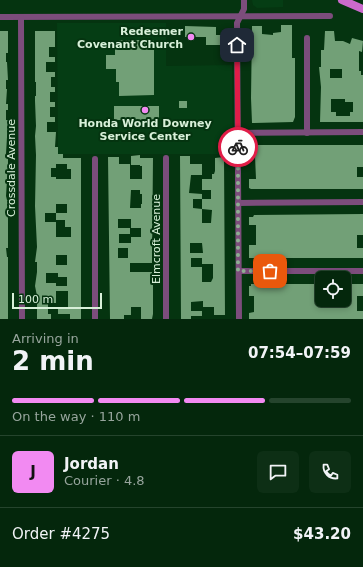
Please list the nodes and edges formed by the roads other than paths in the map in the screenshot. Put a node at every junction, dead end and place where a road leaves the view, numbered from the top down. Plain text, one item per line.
1 (244, 0) edge
2 (345, 2) edge
3 (363, 9) edge
4 (241, 16) junction
5 (330, 16) dead end
6 (1, 17) dead end
7 (21, 17) junction
8 (307, 38) dead end
9 (363, 132) edge
10 (238, 133) junction
11 (307, 133) junction
12 (166, 158) dead end
13 (94, 159) dead end
14 (238, 202) junction
15 (363, 202) edge
16 (238, 271) junction
17 (363, 271) edge
18 (22, 319) edge
19 (95, 319) edge
20 (166, 319) edge
21 (239, 319) edge

1 - 4 street
2 - 3 main road
4 - 5 street
4 - 7 street
4 - 10 street
6 - 7 street
7 - 18 street, Crossdale Avenue
8 - 11 street
9 - 11 street
10 - 11 street
10 - 14 street
12 - 20 street, Elmcroft Avenue
13 - 19 street
14 - 15 street
14 - 16 street
16 - 17 street
16 - 21 street

